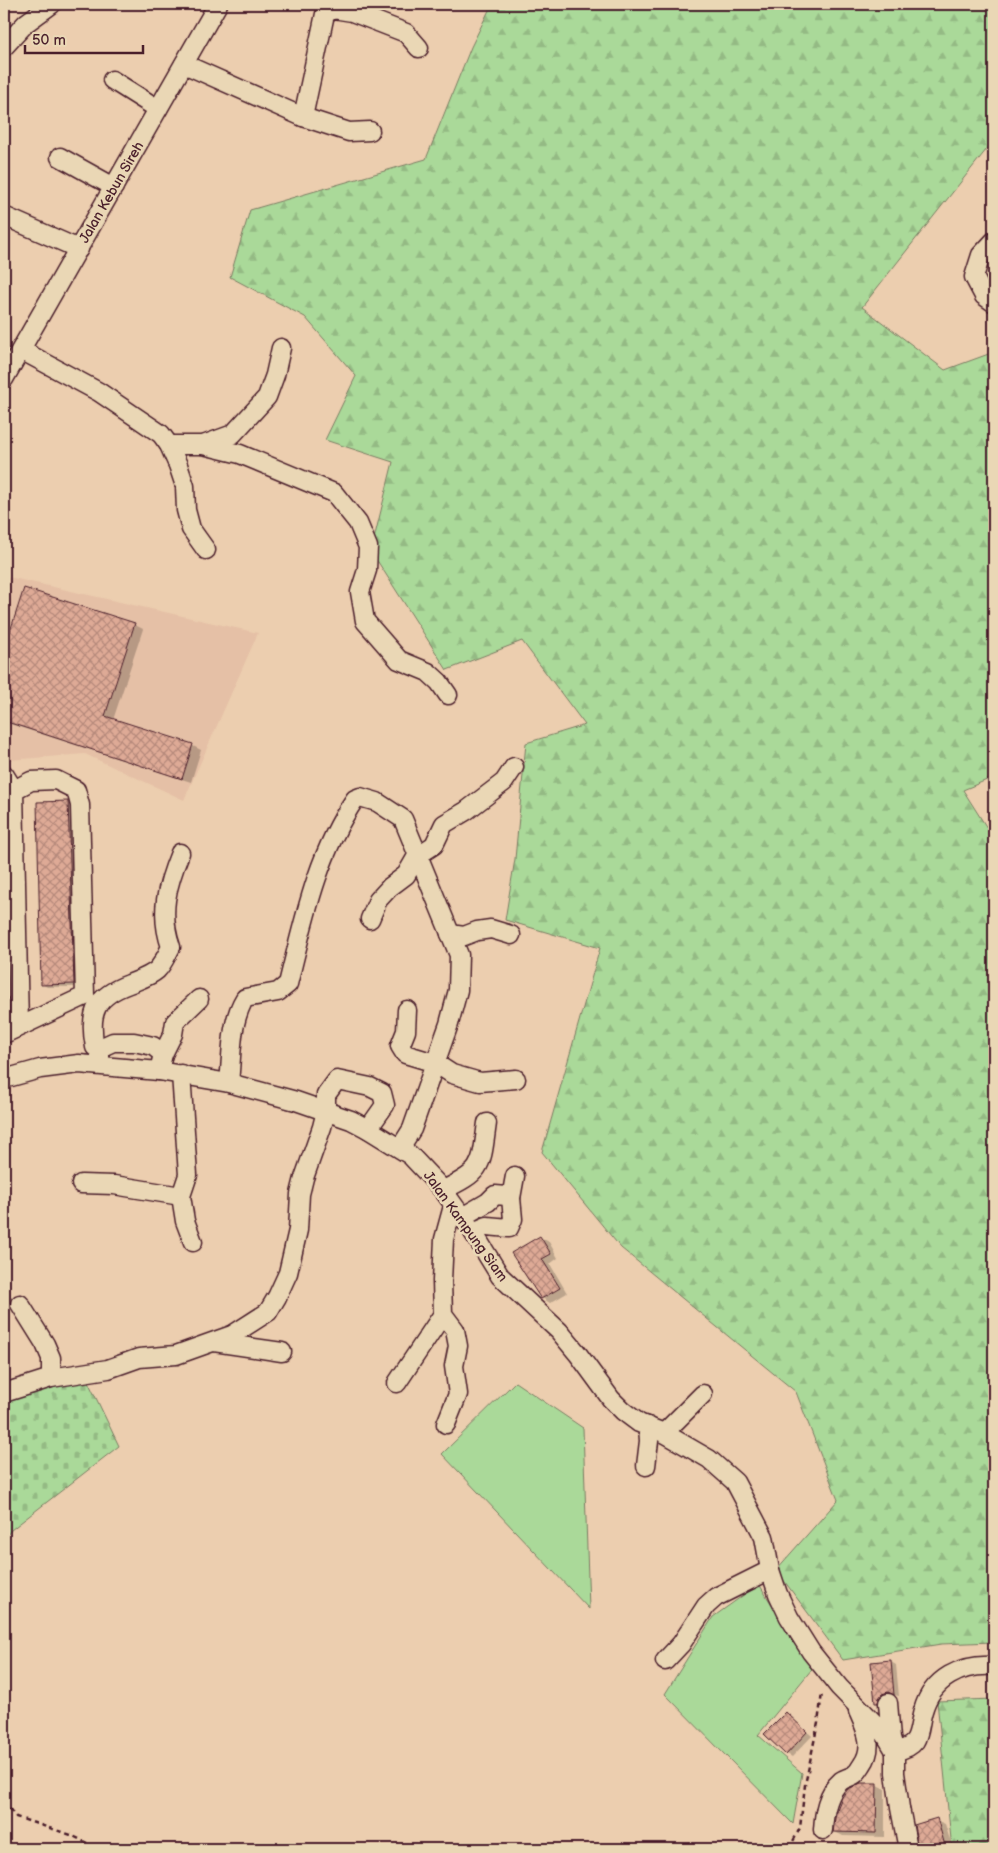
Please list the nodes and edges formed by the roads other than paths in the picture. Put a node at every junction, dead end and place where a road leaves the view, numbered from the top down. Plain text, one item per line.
1 (52, 4) edge
2 (218, 4) edge
3 (4, 47) edge
4 (419, 48) dead end
5 (184, 64) junction
6 (112, 80) dead end
7 (158, 108) junction
8 (303, 117) junction
9 (370, 131) dead end
10 (60, 157) dead end
11 (114, 187) junction
12 (4, 216) edge
13 (994, 241) edge
14 (79, 249) junction
15 (994, 303) edge
16 (281, 348) dead end
17 (22, 350) junction
18 (4, 379) edge
19 (203, 445) junction
20 (169, 446) junction
21 (206, 550) dead end
22 (448, 696) dead end
23 (514, 767) dead end
24 (4, 774) edge
25 (14, 790) junction
26 (180, 853) dead end
27 (417, 856) junction
28 (10, 867) edge
29 (370, 920) dead end
30 (450, 934) junction
31 (511, 934) dead end
32 (199, 999) dead end
33 (407, 1010) dead end
34 (12, 1030) edge
35 (100, 1056) junction
36 (161, 1063) junction
37 (435, 1064) junction
38 (181, 1074) junction
39 (4, 1078) edge
40 (516, 1079) dead end
41 (229, 1084) junction
42 (326, 1111) junction
43 (487, 1123) dead end
44 (368, 1129) junction
45 (400, 1148) junction
46 (515, 1176) dead end
47 (81, 1184) dead end
48 (442, 1190) junction
49 (181, 1196) junction
50 (511, 1198) junction
51 (458, 1212) junction
52 (473, 1232) junction
53 (193, 1242) dead end
54 (20, 1304) dead end
55 (443, 1314) junction
56 (214, 1342) junction
57 (282, 1352) dead end
58 (51, 1378) junction
59 (397, 1383) dead end
60 (4, 1393) edge
61 (703, 1394) dead end
62 (446, 1424) dead end
63 (656, 1430) junction
64 (646, 1466) dead end
65 (770, 1570) junction
66 (665, 1661) dead end
67 (994, 1666) edge
68 (854, 1703) junction
69 (888, 1703) dead end
70 (894, 1751) junction
71 (823, 1830) dead end
72 (908, 1849) edge

1 - 3 street
2 - 5 street, Jalan Kebun Sireh
4 - 8 street
5 - 7 street, Jalan Kebun Sireh
5 - 8 street
6 - 7 street
7 - 11 street, Jalan Kebun Sireh
8 - 9 street
10 - 11 street
11 - 14 street, Jalan Kebun Sireh
12 - 14 street
13 - 15 street
14 - 17 street, Jalan Kebun Sireh
16 - 19 street
17 - 18 street, Jalan Kebun Sireh
17 - 20 street
19 - 20 street
19 - 22 street
20 - 21 street
23 - 27 street
24 - 25 street
25 - 28 street
25 - 34 street
26 - 35 street
27 - 29 street
27 - 30 street
27 - 41 street
28 - 34 street
30 - 31 street
30 - 37 street
32 - 36 street
33 - 37 street
35 - 36 street, Jalan Kampung Siam
35 - 36 street
35 - 39 street, Jalan Kampung Siam
36 - 38 street, Jalan Kampung Siam
37 - 40 street
37 - 45 street
38 - 41 street, Jalan Kampung Siam
38 - 49 street
41 - 42 street, Jalan Kampung Siam
42 - 44 street, Jalan Kampung Siam
42 - 44 street
42 - 56 street
43 - 48 street
44 - 45 street, Jalan Kampung Siam
45 - 48 street, Jalan Kampung Siam
46 - 50 street
47 - 49 street
48 - 51 street, Jalan Kampung Siam
49 - 53 street
50 - 51 street
50 - 52 street
51 - 52 street, Jalan Kampung Siam
51 - 55 street
52 - 63 street, Jalan Kampung Siam
54 - 58 street
55 - 59 street
55 - 62 street
56 - 57 street
56 - 58 street
58 - 60 street
61 - 63 street
63 - 64 street
63 - 65 street, Jalan Kampung Siam
65 - 66 street
65 - 68 street, Jalan Kampung Siam
67 - 70 street
68 - 70 street, Jalan Kampung Siam
68 - 71 street
69 - 70 street
70 - 72 street

